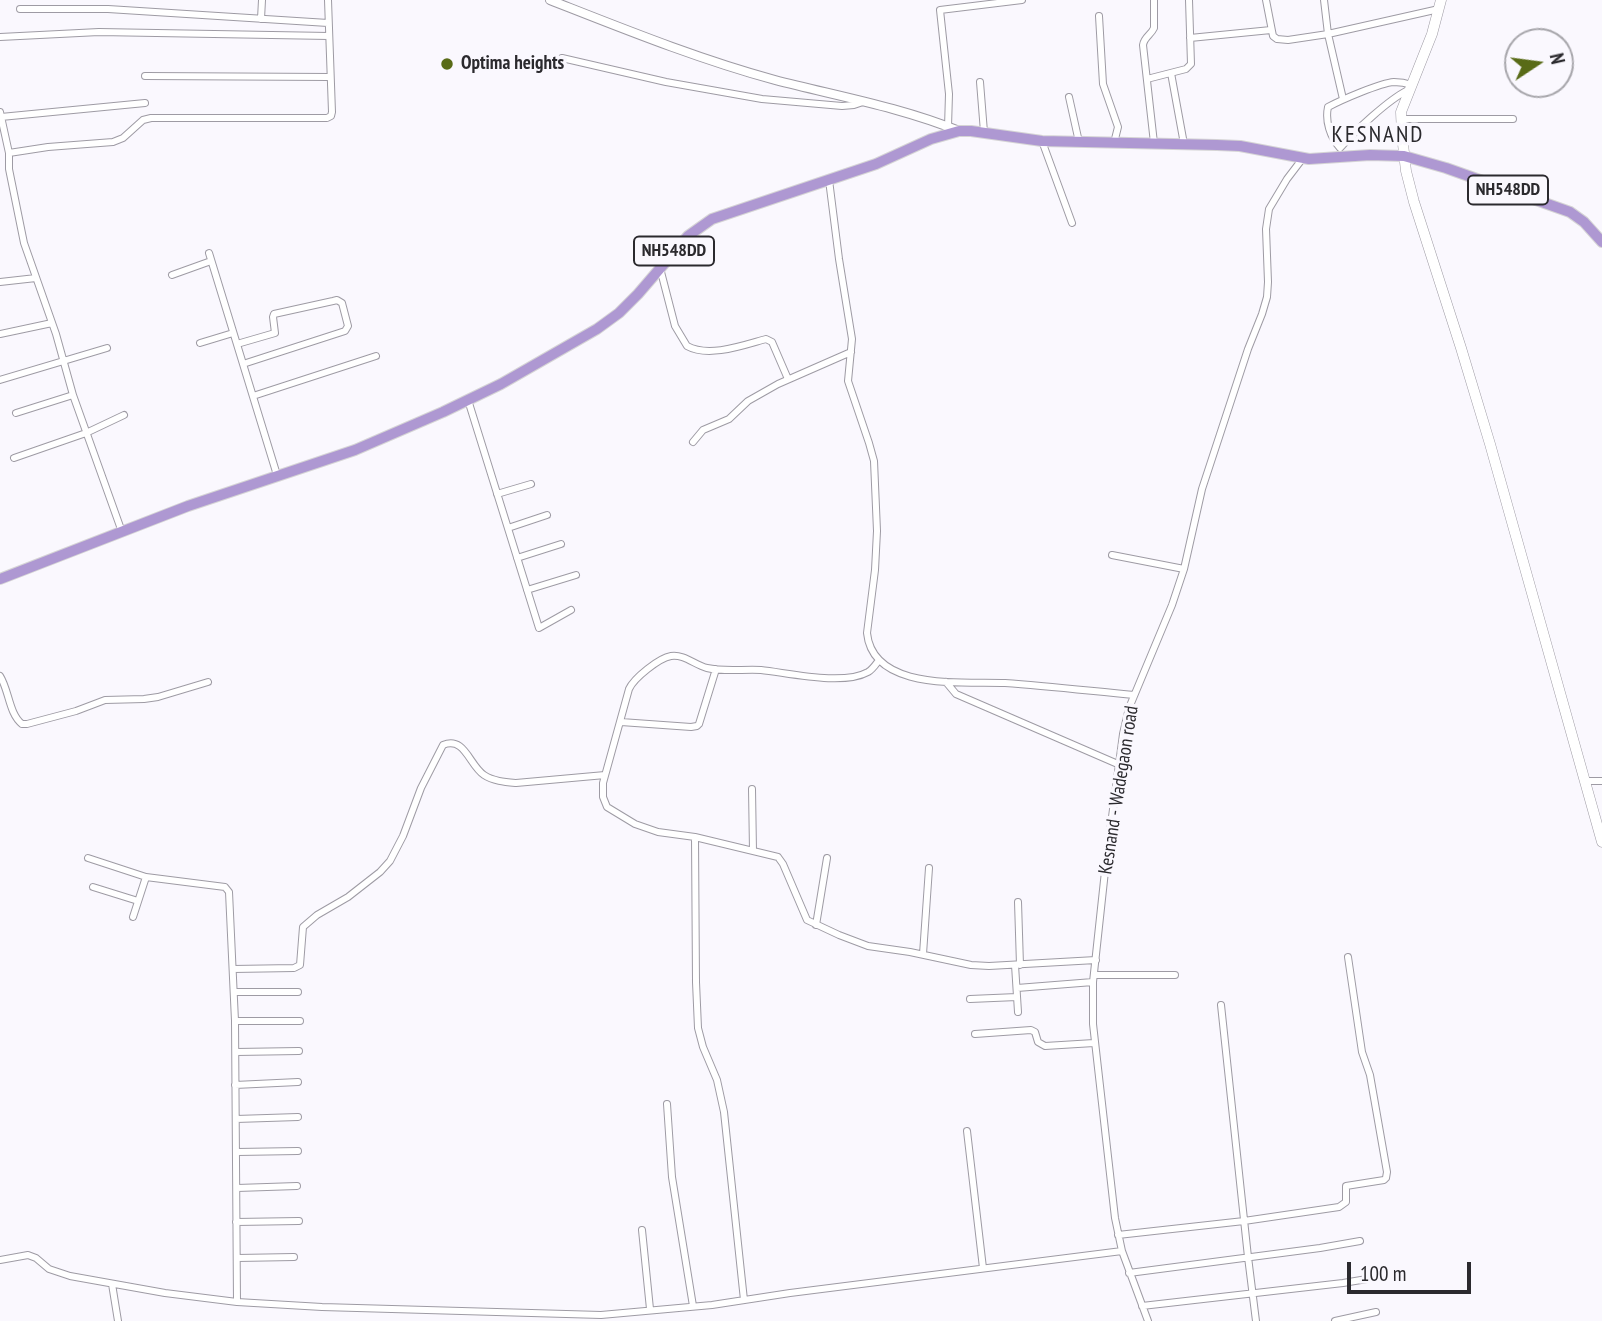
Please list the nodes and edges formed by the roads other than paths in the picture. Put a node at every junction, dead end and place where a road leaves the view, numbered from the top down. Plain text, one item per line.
1 (262, 0) edge
2 (328, 0) edge
3 (550, 0) edge
4 (1022, 0) edge
5 (1154, 0) edge
6 (1189, 0) edge
7 (1266, 0) edge
8 (1324, 0) edge
9 (964, 3) edge
10 (1440, 4) edge
11 (20, 9) dead end
12 (1099, 16) dead end
13 (261, 19) junction
14 (328, 23) junction
15 (1271, 30) junction
16 (1328, 34) junction
17 (329, 36) junction
18 (0, 37) edge
19 (1190, 38) junction
20 (562, 58) dead end
21 (1171, 73) junction
22 (145, 76) dead end
23 (330, 77) junction
24 (1147, 79) junction
25 (980, 82) dead end
26 (1411, 87) junction
27 (1069, 97) dead end
28 (1343, 99) junction
29 (864, 102) junction
30 (145, 103) dead end
31 (0, 111) edge
32 (1, 117) edge
33 (1401, 119) junction
34 (1513, 119) dead end
35 (948, 127) junction
36 (959, 131) junction
37 (984, 132) junction
38 (1042, 141) junction
39 (1079, 142) junction
40 (1114, 143) junction
41 (1154, 144) junction
42 (1184, 144) junction
43 (1337, 152) junction
44 (9, 153) junction
45 (1404, 156) junction
46 (1303, 158) junction
47 (830, 180) junction
48 (1072, 223) dead end
49 (1602, 242) edge
50 (209, 253) dead end
51 (211, 261) junction
52 (660, 268) junction
53 (172, 275) dead end
54 (36, 278) junction
55 (0, 282) edge
56 (52, 323) junction
57 (233, 332) junction
58 (0, 334) edge
59 (200, 343) dead end
60 (237, 345) junction
61 (107, 348) dead end
62 (851, 352) junction
63 (376, 356) dead end
64 (64, 360) junction
65 (243, 364) junction
66 (788, 379) junction
67 (0, 380) edge
68 (73, 395) junction
69 (253, 396) junction
70 (468, 400) junction
71 (16, 413) dead end
72 (124, 415) dead end
73 (86, 433) junction
74 (693, 442) dead end
75 (14, 458) dead end
76 (277, 475) junction
77 (531, 484) dead end
78 (497, 494) junction
79 (547, 515) dead end
80 (508, 528) junction
81 (122, 532) junction
82 (561, 544) dead end
83 (1112, 555) dead end
84 (517, 558) junction
85 (1184, 569) junction
86 (576, 575) dead end
87 (0, 579) edge
88 (527, 590) junction
89 (571, 610) dead end
90 (879, 660) junction
91 (716, 669) junction
92 (0, 676) edge
93 (208, 682) dead end
94 (946, 682) junction
95 (1134, 695) junction
96 (621, 722) junction
97 (1120, 765) junction
98 (605, 775) junction
99 (1585, 781) junction
100 (1602, 781) edge
101 (752, 789) dead end
102 (695, 837) junction
103 (1602, 842) edge
104 (753, 851) junction
105 (88, 858) dead end
106 (827, 858) dead end
107 (929, 868) dead end
108 (146, 877) junction
109 (93, 887) dead end
110 (138, 901) junction
111 (1018, 902) dead end
112 (133, 917) dead end
113 (816, 925) junction
114 (923, 954) junction
115 (1348, 957) dead end
116 (1096, 960) junction
117 (1018, 965) junction
118 (233, 969) junction
119 (1175, 975) dead end
120 (1094, 978) junction
121 (1017, 988) junction
122 (234, 992) junction
123 (298, 992) dead end
124 (1017, 997) junction
125 (970, 999) dead end
126 (1221, 1006) dead end
127 (1018, 1012) dead end
128 (235, 1021) junction
129 (300, 1021) dead end
130 (975, 1034) dead end
131 (1094, 1042) junction
132 (299, 1051) dead end
133 (236, 1052) junction
134 (298, 1083) dead end
135 (235, 1085) junction
136 (667, 1104) dead end
137 (299, 1117) dead end
138 (236, 1119) junction
139 (967, 1132) dead end
140 (298, 1151) dead end
141 (237, 1152) junction
142 (298, 1186) dead end
143 (237, 1188) junction
144 (299, 1221) dead end
145 (1244, 1221) junction
146 (236, 1222) junction
147 (642, 1230) dead end
148 (1118, 1235) junction
149 (1360, 1241) dead end
150 (1122, 1251) junction
151 (294, 1257) dead end
152 (1248, 1257) junction
153 (237, 1258) junction
154 (0, 1260) edge
155 (983, 1268) junction
156 (1129, 1273) junction
157 (1367, 1279) dead end
158 (112, 1284) junction
159 (1252, 1294) junction
160 (744, 1300) junction
161 (237, 1302) junction
162 (693, 1306) junction
163 (1142, 1306) junction
164 (650, 1310) junction
165 (1376, 1312) dead end
166 (601, 1318) edge
167 (118, 1321) edge
168 (1149, 1321) edge
169 (1256, 1321) edge
170 (1335, 1321) edge

1 - 13 street
2 - 14 street
3 - 29 street
4 - 9 street
5 - 24 street
6 - 19 street
7 - 15 street
8 - 16 street
9 - 35 street
10 - 16 street
10 - 26 main road
11 - 13 street
12 - 40 street
13 - 14 street
14 - 17 street
15 - 16 street
15 - 19 street
16 - 28 street
17 - 18 street
17 - 23 street
19 - 21 street
20 - 29 street
21 - 24 street
21 - 42 street
22 - 23 street
23 - 44 street
24 - 41 street
25 - 37 street
26 - 28 street
26 - 33 main road
26 - 43 street
27 - 39 street
28 - 43 street
29 - 35 street
30 - 32 street
31 - 32 street
32 - 44 street
33 - 34 street
33 - 45 main road
35 - 36 street
36 - 37 highway, NH548DD
36 - 47 highway, NH548DD
37 - 38 highway, NH548DD
38 - 39 highway, NH548DD
38 - 48 street
39 - 40 highway, NH548DD
40 - 41 highway, NH548DD
41 - 42 highway, NH548DD
42 - 46 highway, NH548DD
43 - 45 highway, NH548DD
43 - 46 highway, NH548DD
44 - 54 street
45 - 49 highway, NH548DD
45 - 99 main road
46 - 85 street, Kesnand - Wadegaon road
47 - 52 highway, NH548DD
47 - 62 street
50 - 51 street
51 - 53 street
51 - 57 street
52 - 66 street
52 - 70 highway, NH548DD
54 - 55 street
54 - 56 street
56 - 58 street
56 - 64 street
57 - 59 street
57 - 60 street
60 - 65 street
60 - 65 street
61 - 64 street
62 - 66 street
62 - 90 street
63 - 69 street
64 - 67 street
64 - 68 street
65 - 69 street
66 - 74 street
68 - 71 street
68 - 73 street
69 - 76 street
70 - 76 highway, NH548DD
70 - 78 street
72 - 73 street
73 - 75 street
73 - 81 street
76 - 81 highway, NH548DD
77 - 78 street
78 - 80 street
79 - 80 street
80 - 84 street
81 - 87 highway, NH548DD
82 - 84 street
83 - 85 street
84 - 88 street
85 - 95 street, Kesnand - Wadegaon road
86 - 88 street
88 - 89 street
90 - 91 street
90 - 94 street
91 - 96 street
91 - 96 street
92 - 93 street
94 - 95 street
94 - 97 street
95 - 97 street, Kesnand - Wadegaon road
96 - 98 street
97 - 116 street, Kesnand - Wadegaon road
98 - 102 street
98 - 118 street
99 - 100 street
99 - 103 main road
101 - 104 street
102 - 104 street
102 - 160 street
104 - 113 street
105 - 108 street
106 - 113 street
107 - 114 street
108 - 110 street
108 - 118 street
109 - 110 street
110 - 112 street
111 - 117 street
113 - 114 street
114 - 117 street
115 - 145 street
116 - 117 street
116 - 120 street, Kesnand - Wadegaon road
117 - 121 street
118 - 122 street
119 - 120 street
120 - 121 street
120 - 131 street, Kesnand - Wadegaon road
121 - 124 street
122 - 123 street
122 - 128 street
124 - 125 street
124 - 127 street
126 - 145 street
128 - 129 street
128 - 133 street
130 - 131 street
131 - 148 street, Kesnand - Wadegaon road
132 - 133 street
133 - 135 street
134 - 135 street
135 - 138 street
136 - 162 street
137 - 138 street
138 - 141 street
139 - 155 street
140 - 141 street
141 - 143 street
142 - 143 street
143 - 146 street
144 - 146 street
145 - 148 street
145 - 152 street
146 - 153 street
147 - 164 street
148 - 150 street, Kesnand - Wadegaon road
149 - 152 street
150 - 155 street
150 - 156 street, Kesnand - Wadegaon road
151 - 153 street
152 - 156 street
152 - 159 street
153 - 161 street
154 - 158 street
155 - 160 street
156 - 163 street, Kesnand - Wadegaon road
157 - 159 street
158 - 161 street
158 - 167 street
159 - 163 street
159 - 169 street
160 - 162 street
161 - 166 street
162 - 164 street
163 - 168 street, Kesnand - Wadegaon road
164 - 166 street
165 - 170 street

